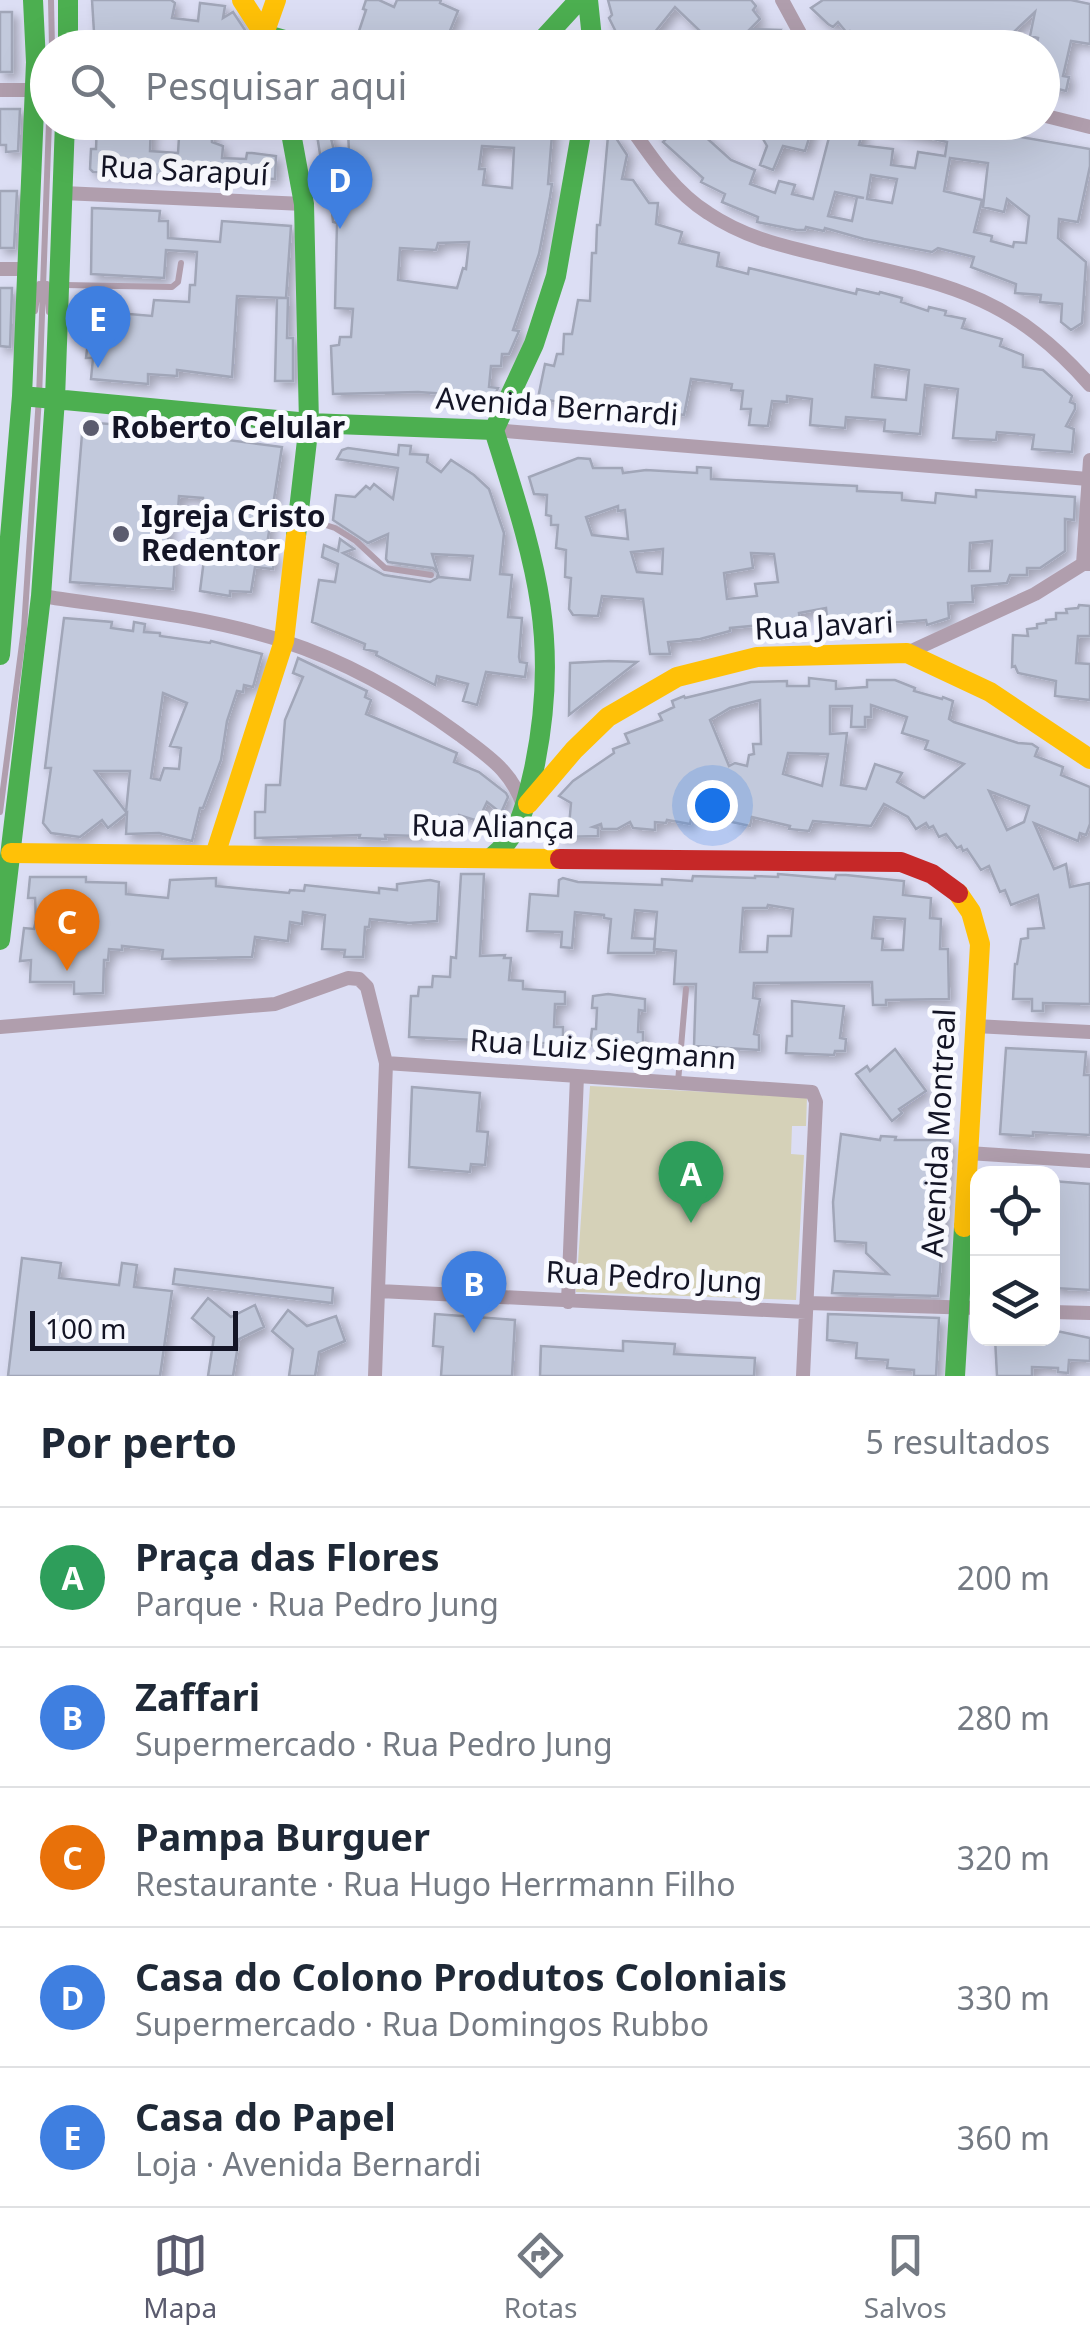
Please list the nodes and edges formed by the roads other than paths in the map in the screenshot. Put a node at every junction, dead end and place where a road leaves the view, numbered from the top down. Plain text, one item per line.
1 (33, 0) edge
2 (51, 0) edge
3 (68, 0) edge
4 (242, 0) edge
5 (276, 0) edge
6 (579, 0) edge
7 (588, 0) edge
8 (782, 0) edge
9 (34, 30) edge
10 (52, 30) edge
11 (68, 30) edge
12 (259, 30) edge
13 (268, 30) edge
14 (552, 30) edge
15 (592, 30) edge
16 (798, 30) edge
17 (0, 90) edge
18 (30, 90) edge
19 (1060, 120) edge
20 (1090, 126) edge
21 (33, 140) edge
22 (48, 140) edge
23 (64, 140) edge
24 (292, 140) edge
25 (581, 140) edge
26 (639, 140) edge
27 (63, 193) junction
28 (304, 204) junction
29 (44, 253) junction
30 (181, 264) dead end
31 (27, 268) junction
32 (0, 269) edge
33 (59, 285) junction
34 (1090, 385) edge
35 (39, 397) junction
36 (309, 423) junction
37 (494, 430) junction
38 (9, 455) edge
39 (1090, 460) edge
40 (1088, 479) edge
41 (298, 517) junction
42 (1086, 564) edge
43 (431, 575) dead end
44 (41, 596) junction
45 (284, 641) junction
46 (907, 653) junction
47 (0, 656) edge
48 (542, 734) junction
49 (574, 750) junction
50 (1090, 760) edge
51 (524, 808) junction
52 (0, 812) edge
53 (519, 830) junction
54 (11, 853) junction
55 (214, 854) junction
56 (492, 857) junction
57 (532, 857) junction
58 (964, 898) joint
59 (0, 940) edge
60 (686, 988) dead end
61 (975, 1026) junction
62 (0, 1027) edge
63 (1090, 1032) edge
64 (386, 1063) junction
65 (577, 1076) junction
66 (678, 1082) junction
67 (968, 1153) junction
68 (1090, 1160) edge
69 (379, 1291) junction
70 (568, 1302) junction
71 (806, 1307) junction
72 (968, 1307) edge
73 (1060, 1312) edge
74 (1090, 1314) edge
75 (374, 1376) edge
76 (803, 1376) edge
77 (956, 1376) edge

1 - 9 street
2 - 10 lane
3 - 11 street
4 - 12 street
5 - 13 street
6 - 14 street
7 - 15 street
8 - 16 street
17 - 18 street
19 - 20 street
21 - 31 street
22 - 29 lane
23 - 27 street
24 - 28 street
25 - 37 street
26 - 34 street
27 - 28 street, Rua Sarapuí
27 - 33 street
28 - 36 street
29 - 35 lane
29 - 35 lane
29 - 35 lane
30 - 33 lane
31 - 32 street
31 - 35 street
33 - 35 street
35 - 36 street, Avenida Bernardi
35 - 38 street
35 - 44 street
35 - 52 lane
36 - 37 street, Avenida Bernardi
36 - 41 street
37 - 40 street, Avenida Bernardi
37 - 48 street
38 - 47 street
39 - 40 street
40 - 42 street
41 - 43 lane
41 - 45 street
42 - 46 street, Rua Javari
44 - 45 street
44 - 54 street
45 - 51 street
45 - 55 street
46 - 49 street, Rua Javari
46 - 50 street
48 - 49 street
48 - 51 street
49 - 51 street, Rua Javari
51 - 53 street
53 - 56 street
53 - 57 street
54 - 55 street, Rua Aliança
54 - 59 street
55 - 56 street, Rua Aliança
56 - 57 street, Rua Aliança
57 - 58 street, Rua Aliança
58 - 61 street, Avenida Montreal
60 - 66 lane
61 - 63 street
61 - 67 street, Avenida Montreal
62 - 64 street
64 - 65 street, Rua Luiz Siegmann
64 - 69 street
65 - 66 street, Rua Luiz Siegmann
65 - 70 street
66 - 71 street, Rua Luiz Siegmann
67 - 68 street
67 - 72 street, Avenida Montreal
69 - 70 street, Rua Pedro Jung
69 - 75 street
70 - 71 street, Rua Pedro Jung
71 - 72 street, Rua Pedro Jung
71 - 76 street
72 - 77 street, Avenida Montreal
73 - 74 street

